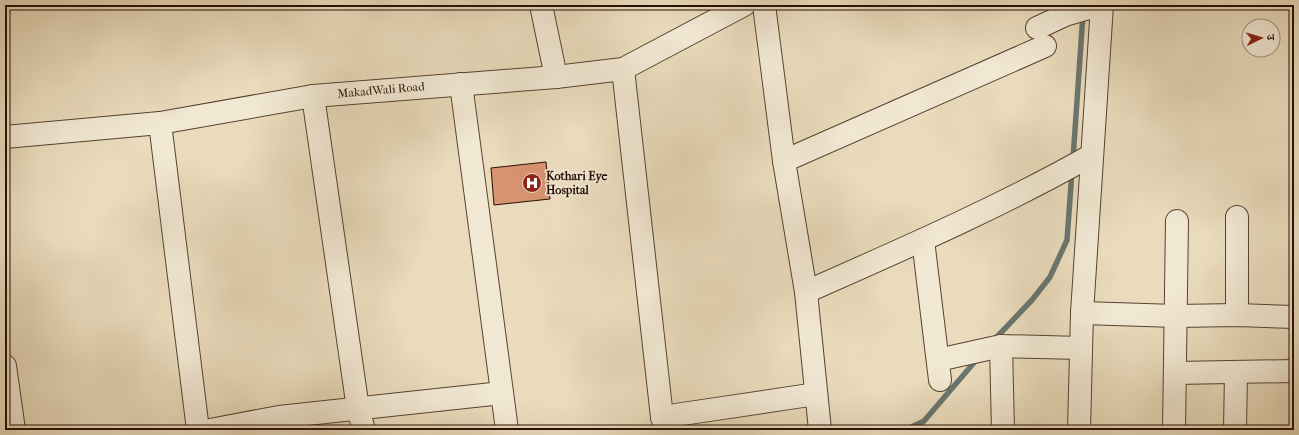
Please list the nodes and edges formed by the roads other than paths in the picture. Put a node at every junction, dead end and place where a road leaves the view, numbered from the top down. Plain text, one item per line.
1 (541, 5) edge
2 (744, 5) edge
3 (764, 5) edge
4 (1099, 5) edge
5 (1102, 5) edge
6 (623, 69) junction
7 (556, 77) junction
8 (461, 84) junction
9 (314, 96) junction
10 (160, 123) junction
11 (5, 137) edge
12 (1092, 155) junction
13 (784, 161) junction
14 (1237, 216) dead end
15 (1177, 221) dead end
16 (923, 240) junction
17 (806, 292) junction
18 (1082, 312) junction
19 (1237, 315) junction
20 (1176, 316) junction
21 (1294, 317) edge
22 (1001, 346) junction
23 (1081, 348) junction
24 (5, 366) edge
25 (1294, 370) edge
26 (1236, 372) junction
27 (1175, 373) junction
28 (502, 393) junction
29 (816, 394) junction
30 (358, 409) junction
31 (280, 424) edge
32 (664, 424) edge
33 (14, 430) edge
34 (198, 430) edge
35 (210, 430) edge
36 (364, 430) edge
37 (507, 430) edge
38 (820, 430) edge
39 (1003, 430) edge
40 (1079, 430) edge
41 (1174, 430) edge
42 (1235, 430) edge

1 - 7 street
2 - 6 street, MakadWali Road
3 - 13 street
4 - 13 street
5 - 12 street
6 - 7 street, MakadWali Road
6 - 32 street
7 - 8 street, MakadWali Road
8 - 9 street, MakadWali Road
8 - 28 street
9 - 10 street, MakadWali Road
9 - 30 street
10 - 11 street, MakadWali Road
10 - 34 street
12 - 16 street
12 - 18 street
13 - 17 street
14 - 19 street
15 - 20 street
16 - 17 street
16 - 22 street
17 - 29 street
18 - 20 street
18 - 23 street
19 - 20 street
19 - 21 street
20 - 27 street
22 - 23 street
22 - 39 street
23 - 40 street
24 - 33 street
25 - 26 street
26 - 27 street
26 - 42 street
27 - 41 street
28 - 30 street
28 - 37 street
29 - 32 street
29 - 38 street
30 - 31 street
30 - 36 street
31 - 35 street

